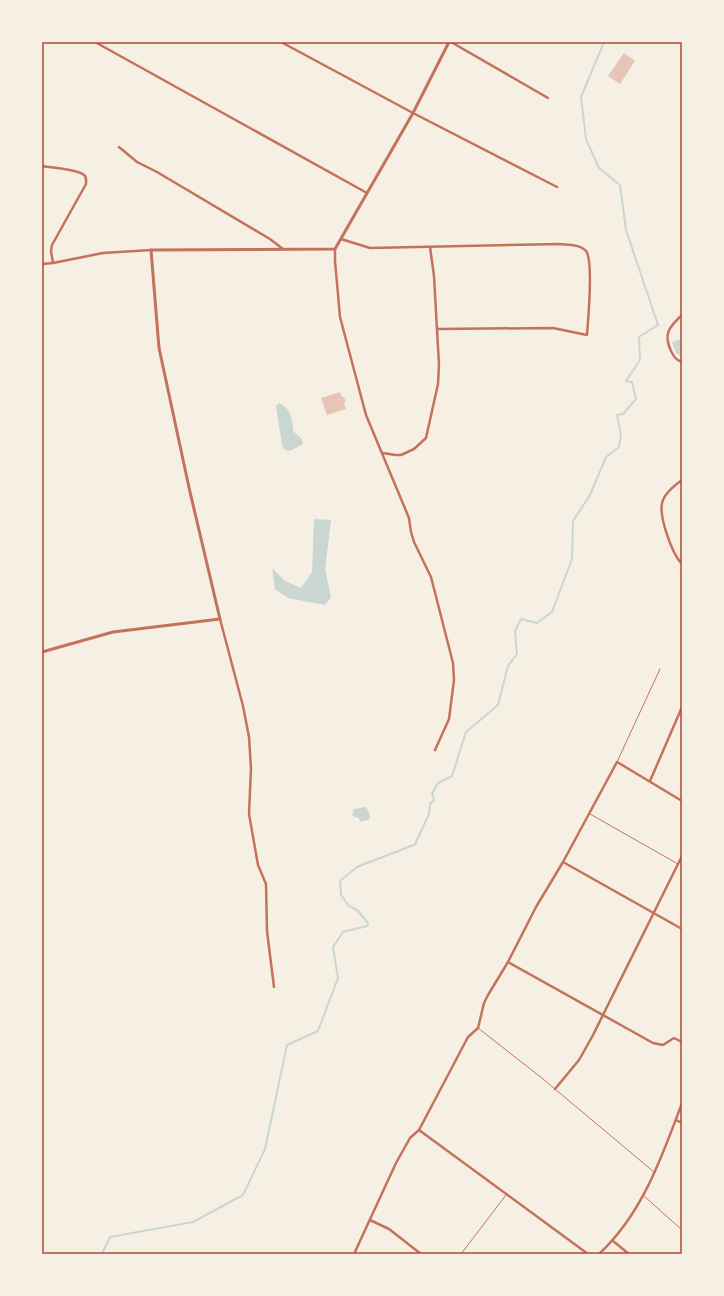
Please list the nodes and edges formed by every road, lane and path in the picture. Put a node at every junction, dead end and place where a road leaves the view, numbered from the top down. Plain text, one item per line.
1 (95, 42) edge
2 (281, 42) edge
3 (450, 42) edge
4 (548, 98) dead end
5 (413, 113) junction
6 (119, 147) dead end
7 (42, 166) edge
8 (557, 187) dead end
9 (367, 193) junction
10 (341, 239) junction
11 (430, 247) junction
12 (335, 249) junction
13 (151, 250) junction
14 (283, 250) junction
15 (53, 263) junction
16 (42, 264) edge
17 (682, 316) edge
18 (436, 329) junction
19 (682, 362) edge
20 (382, 453) junction
21 (682, 480) edge
22 (682, 564) edge
23 (220, 619) junction
24 (42, 652) edge
25 (660, 669) dead end
26 (682, 707) edge
27 (435, 750) dead end
28 (617, 762) junction
29 (650, 781) junction
30 (682, 801) edge
31 (589, 814) junction
32 (682, 856) edge
33 (563, 862) junction
34 (678, 864) junction
35 (654, 914) junction
36 (682, 929) edge
37 (508, 962) junction
38 (274, 987) dead end
39 (603, 1014) junction
40 (478, 1028) junction
41 (682, 1042) edge
42 (555, 1089) junction
43 (682, 1103) edge
44 (676, 1120) junction
45 (682, 1122) edge
46 (419, 1130) junction
47 (655, 1172) junction
48 (506, 1194) junction
49 (644, 1195) junction
50 (370, 1220) junction
51 (682, 1230) edge
52 (613, 1241) junction
53 (354, 1254) edge
54 (421, 1254) edge
55 (461, 1254) edge
56 (588, 1254) edge
57 (599, 1254) edge
58 (629, 1254) edge

1 - 9 street
2 - 5 street
3 - 4 street
3 - 5 street
5 - 8 street
5 - 9 street
6 - 14 street
7 - 15 street
9 - 10 street
10 - 11 street
10 - 12 street
11 - 18 street
11 - 18 street
12 - 14 street
12 - 20 street
13 - 14 street
13 - 15 street
13 - 23 street
15 - 16 street
17 - 19 street
18 - 20 street
20 - 27 street
21 - 22 street
23 - 24 street
23 - 38 street
25 - 28 lane
26 - 29 street
28 - 29 street
28 - 31 street
29 - 30 street
31 - 33 street
31 - 34 lane
32 - 34 street
33 - 35 street
33 - 37 street
34 - 35 street
35 - 36 street
35 - 39 street
37 - 39 street
37 - 40 street
39 - 41 street
39 - 42 street
40 - 42 lane
40 - 46 street
42 - 47 lane
43 - 44 street
44 - 45 street
44 - 47 street
46 - 48 street
46 - 50 street
47 - 49 street
48 - 55 lane
48 - 56 street
49 - 51 lane
49 - 52 street
50 - 53 street
50 - 54 street
52 - 57 street
52 - 58 street

